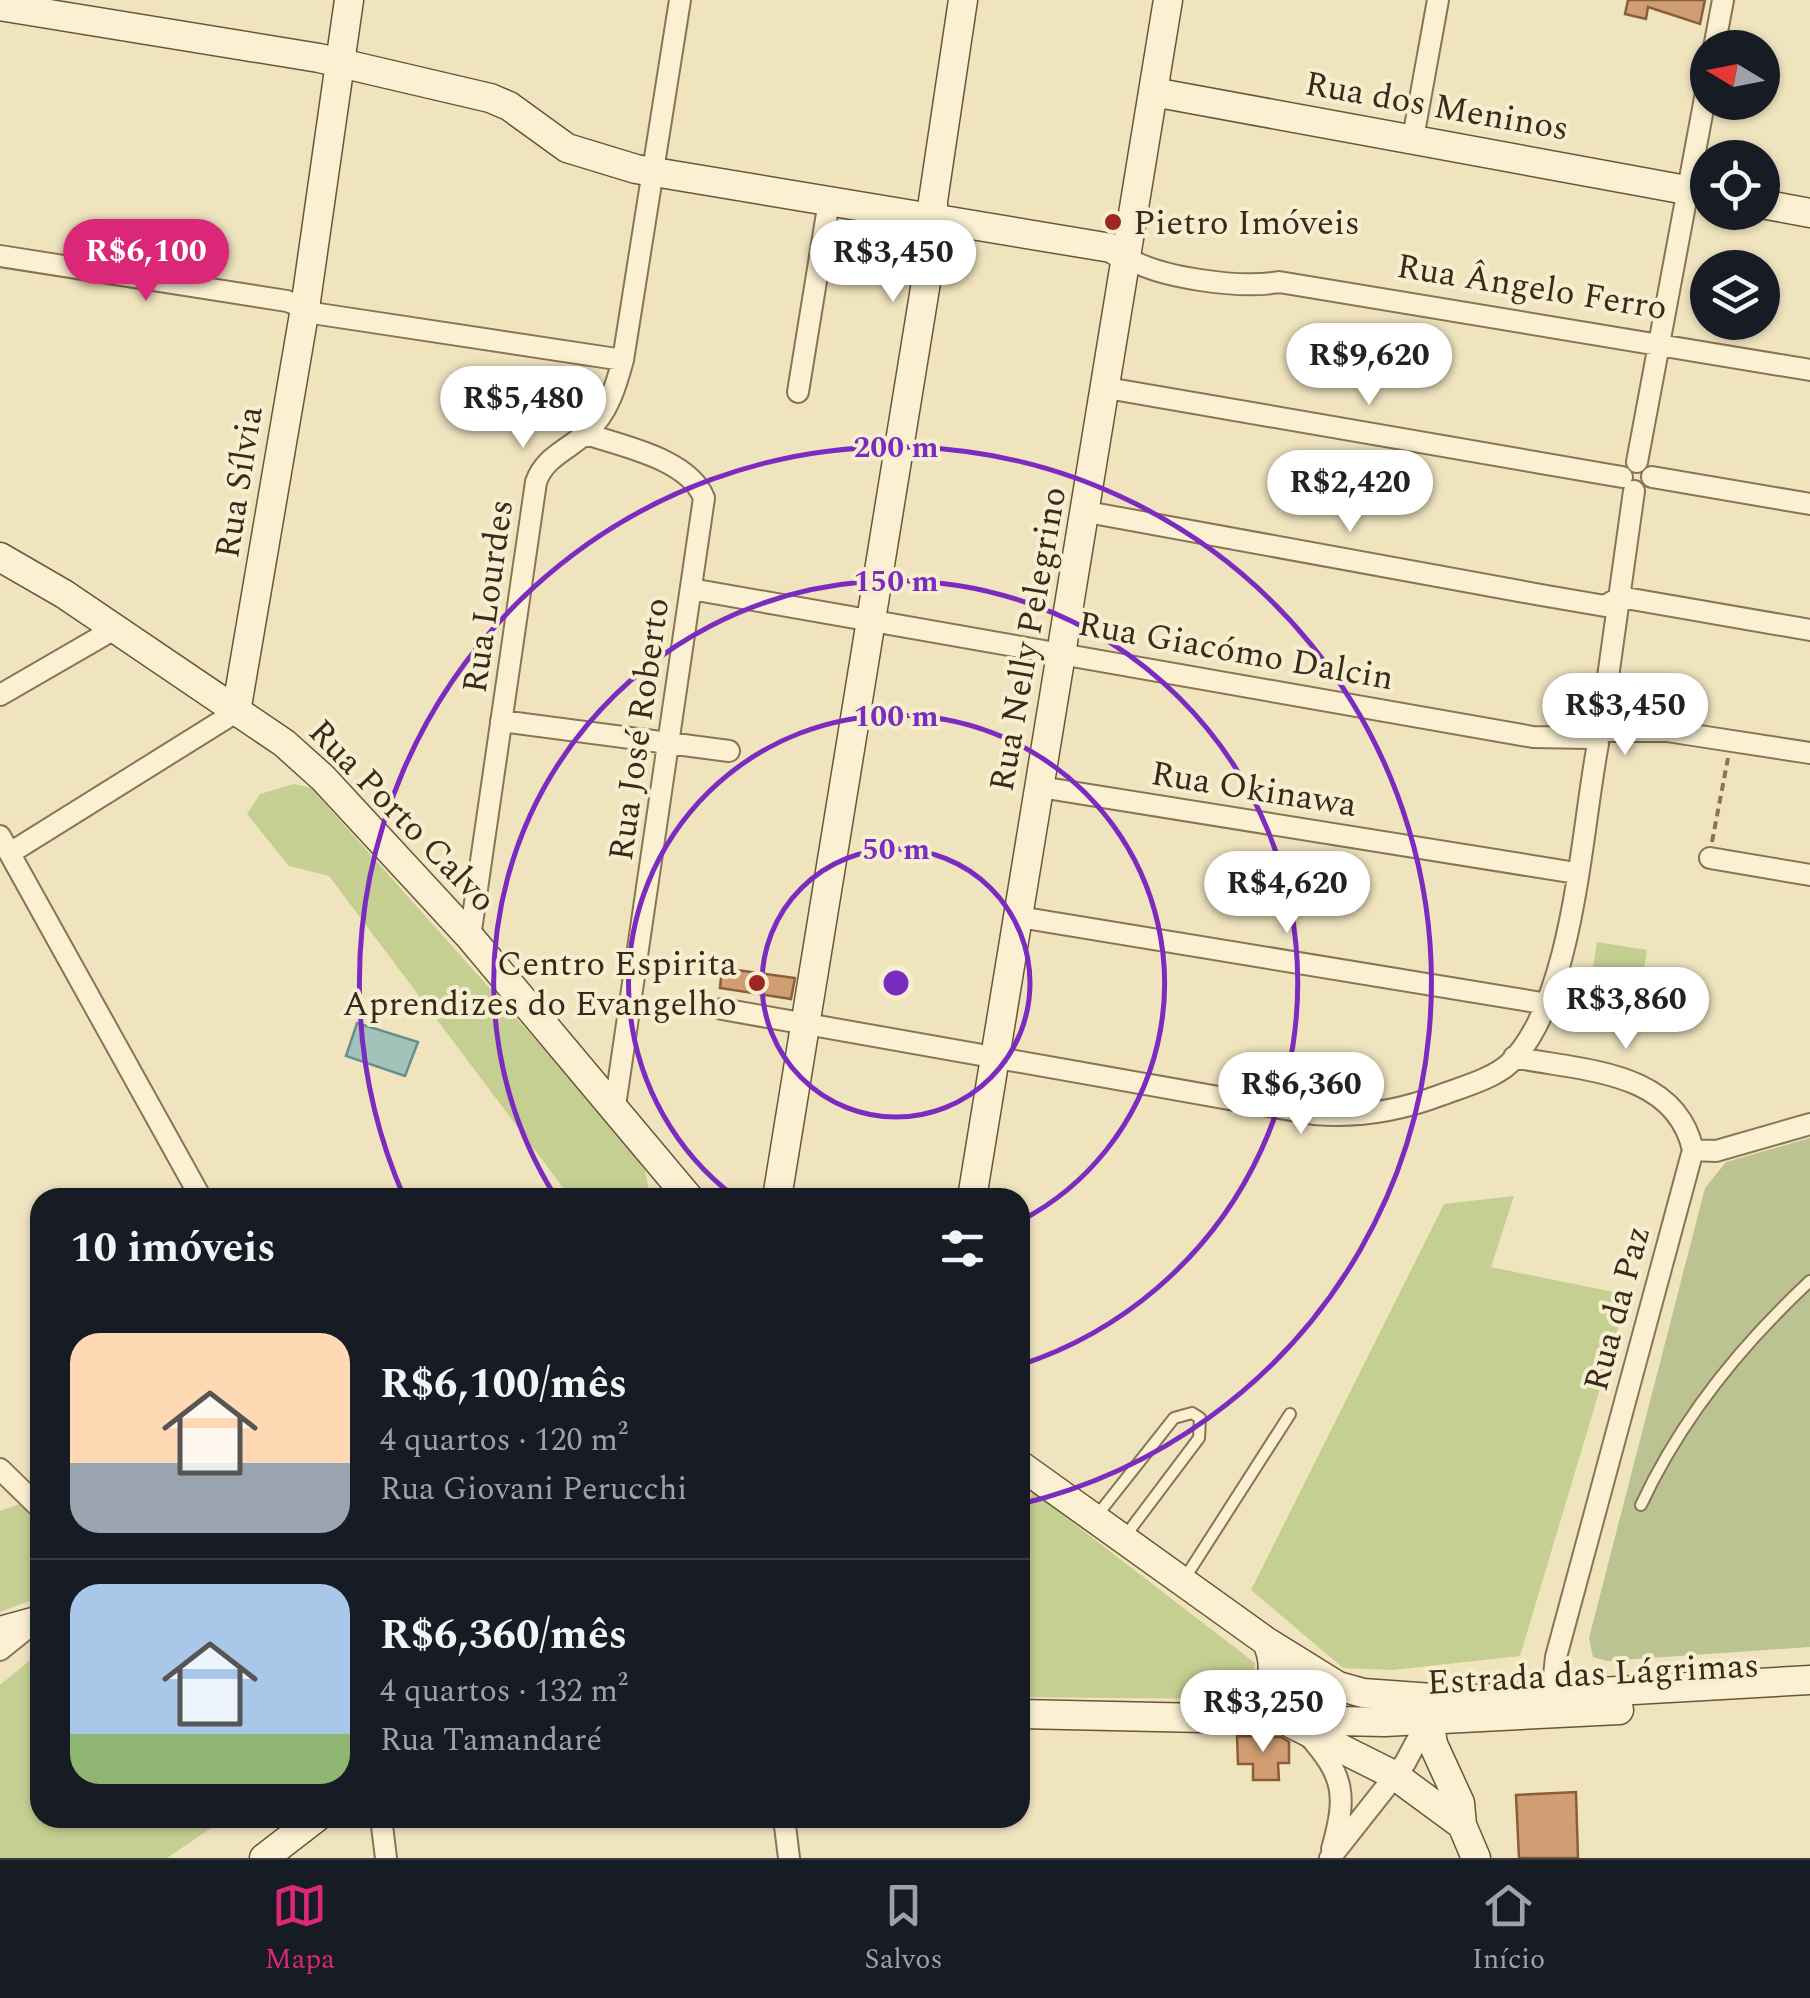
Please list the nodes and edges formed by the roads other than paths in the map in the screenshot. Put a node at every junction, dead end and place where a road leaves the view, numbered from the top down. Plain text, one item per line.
1 (349, 0) edge
2 (680, 0) edge
3 (963, 0) edge
4 (1168, 0) edge
5 (1438, 0) edge
6 (1723, 0) edge
7 (0, 6) edge
8 (82, 9) edge
9 (1717, 30) edge
10 (341, 64) junction
11 (1152, 92) junction
12 (1414, 138) junction
13 (654, 172) junction
14 (1690, 191) edge
15 (829, 202) junction
16 (1780, 207) edge
17 (1810, 213) edge
18 (933, 220) junction
19 (1690, 220) edge
20 (0, 256) edge
21 (1126, 256) junction
22 (305, 308) junction
23 (1658, 346) junction
24 (624, 360) junction
25 (1810, 370) edge
26 (1106, 388) junction
27 (798, 392) dead end
28 (586, 434) junction
29 (1636, 477) junction
30 (1810, 504) edge
31 (1087, 512) junction
32 (0, 557) edge
33 (691, 589) junction
34 (1620, 597) junction
35 (870, 620) junction
36 (116, 628) junction
37 (1810, 630) edge
38 (1064, 652) junction
39 (0, 695) edge
40 (236, 712) junction
41 (501, 721) junction
42 (1600, 733) junction
43 (668, 742) junction
44 (729, 751) dead end
45 (1810, 753) edge
46 (1040, 787) junction
47 (5, 844) edge
48 (1710, 858) road end
49 (1576, 873) junction
50 (1810, 875) edge
51 (1019, 917) junction
52 (470, 936) junction
53 (1548, 1004) junction
54 (722, 1009) dead end
55 (806, 1022) junction
56 (995, 1056) junction
57 (1514, 1057) junction
58 (615, 1106) junction
59 (1810, 1124) edge
60 (1693, 1150) junction
61 (195, 1188) edge
62 (681, 1188) edge
63 (779, 1188) edge
64 (974, 1188) edge
65 (1810, 1281) edge
66 (1290, 1414) dead end
67 (0, 1470) edge
68 (1030, 1479) edge
69 (30, 1498) edge
70 (1641, 1505) dead end
71 (1095, 1519) junction
72 (1123, 1539) junction
73 (1182, 1582) junction
74 (30, 1622) edge
75 (30, 1626) edge
76 (0, 1631) edge
77 (1266, 1642) junction
78 (0, 1650) edge
79 (1810, 1680) edge
80 (1552, 1694) junction
81 (1810, 1698) edge
82 (1428, 1710) junction
83 (1030, 1714) edge
84 (1231, 1718) junction
85 (1293, 1725) junction
86 (1394, 1775) junction
87 (1462, 1825) junction
88 (276, 1828) edge
89 (303, 1828) edge
90 (382, 1828) edge
91 (785, 1828) edge
92 (239, 1858) edge
93 (264, 1858) edge
94 (386, 1858) edge
95 (788, 1858) edge
96 (1330, 1858) edge
97 (1476, 1858) edge

1 - 10 main road, Rua Sílvia
2 - 13 street, Rua Lourdes
3 - 18 main road
4 - 11 main road, Rua Nelly Pelegrino
5 - 12 street
6 - 9 street
7 - 8 main road, Rua Ângelo Ferro
8 - 10 main road, Rua Ângelo Ferro
10 - 13 main road, Rua Ângelo Ferro
10 - 22 main road, Rua Sílvia
11 - 12 main road, Rua dos Meninos
11 - 21 main road, Rua Nelly Pelegrino
12 - 14 main road, Rua dos Meninos
13 - 15 main road, Rua Ângelo Ferro
13 - 24 street, Rua Lourdes
15 - 18 main road, Rua Ângelo Ferro
15 - 27 street
16 - 17 main road
18 - 21 main road, Rua Ângelo Ferro
18 - 35 main road
19 - 23 street
20 - 22 street
21 - 23 street, Rua Ângelo Ferro
21 - 26 main road, Rua Nelly Pelegrino
22 - 24 street
22 - 40 main road, Rua Sílvia
23 - 25 street, Rua Ângelo Ferro
23 - 29 street
24 - 28 street, Rua Lourdes
26 - 29 street
26 - 31 main road, Rua Nelly Pelegrino
28 - 33 street, Rua José Roberto
28 - 41 street, Rua Lourdes
29 - 30 street
29 - 34 street
31 - 34 street
31 - 38 main road, Rua Nelly Pelegrino
32 - 36 main road, Rua Porto Calvo
33 - 35 street, Rua Giacómo Dalcin
33 - 43 street, Rua José Roberto
34 - 37 street
34 - 42 street
35 - 38 street, Rua Giacómo Dalcin
35 - 55 main road
36 - 39 street
36 - 40 main road, Rua Porto Calvo
38 - 42 street, Rua Giacómo Dalcin
38 - 46 main road, Rua Nelly Pelegrino
40 - 47 street
40 - 52 main road, Rua Porto Calvo
41 - 43 street
41 - 52 street, Rua Lourdes
42 - 45 street, Rua Giacómo Dalcin
42 - 49 street
43 - 44 street
43 - 58 street, Rua José Roberto
46 - 49 street, Rua Okinawa
46 - 51 main road, Rua Nelly Pelegrino
47 - 61 street
48 - 50 street
49 - 53 street
51 - 53 street
51 - 56 main road, Rua Nelly Pelegrino
52 - 58 main road, Rua Porto Calvo
53 - 57 street
54 - 55 street
55 - 56 street
55 - 63 main road
56 - 57 street
56 - 64 main road, Rua Nelly Pelegrino
57 - 60 street
58 - 62 main road, Rua Porto Calvo
59 - 60 street
60 - 80 street, Rua da Paz
65 - 70 lane
66 - 73 lane
67 - 69 street
68 - 71 main road
71 - 72 main road
71 - 72 lane
72 - 73 main road
73 - 77 main road
74 - 76 main road
75 - 78 street
77 - 82 main road
77 - 84 main road
79 - 80 main road, Estrada das Lágrimas
80 - 82 main road, Estrada das Lágrimas
81 - 82 main road, Estrada das Lágrimas
82 - 85 main road, Estrada das Lágrimas
82 - 86 street
82 - 87 main road
83 - 84 main road, Estrada das Lágrimas
84 - 85 main road, Estrada das Lágrimas
85 - 86 main road
85 - 96 street
86 - 87 main road
86 - 96 street
87 - 97 main road
88 - 92 main road
89 - 93 main road
90 - 94 street
91 - 95 street

